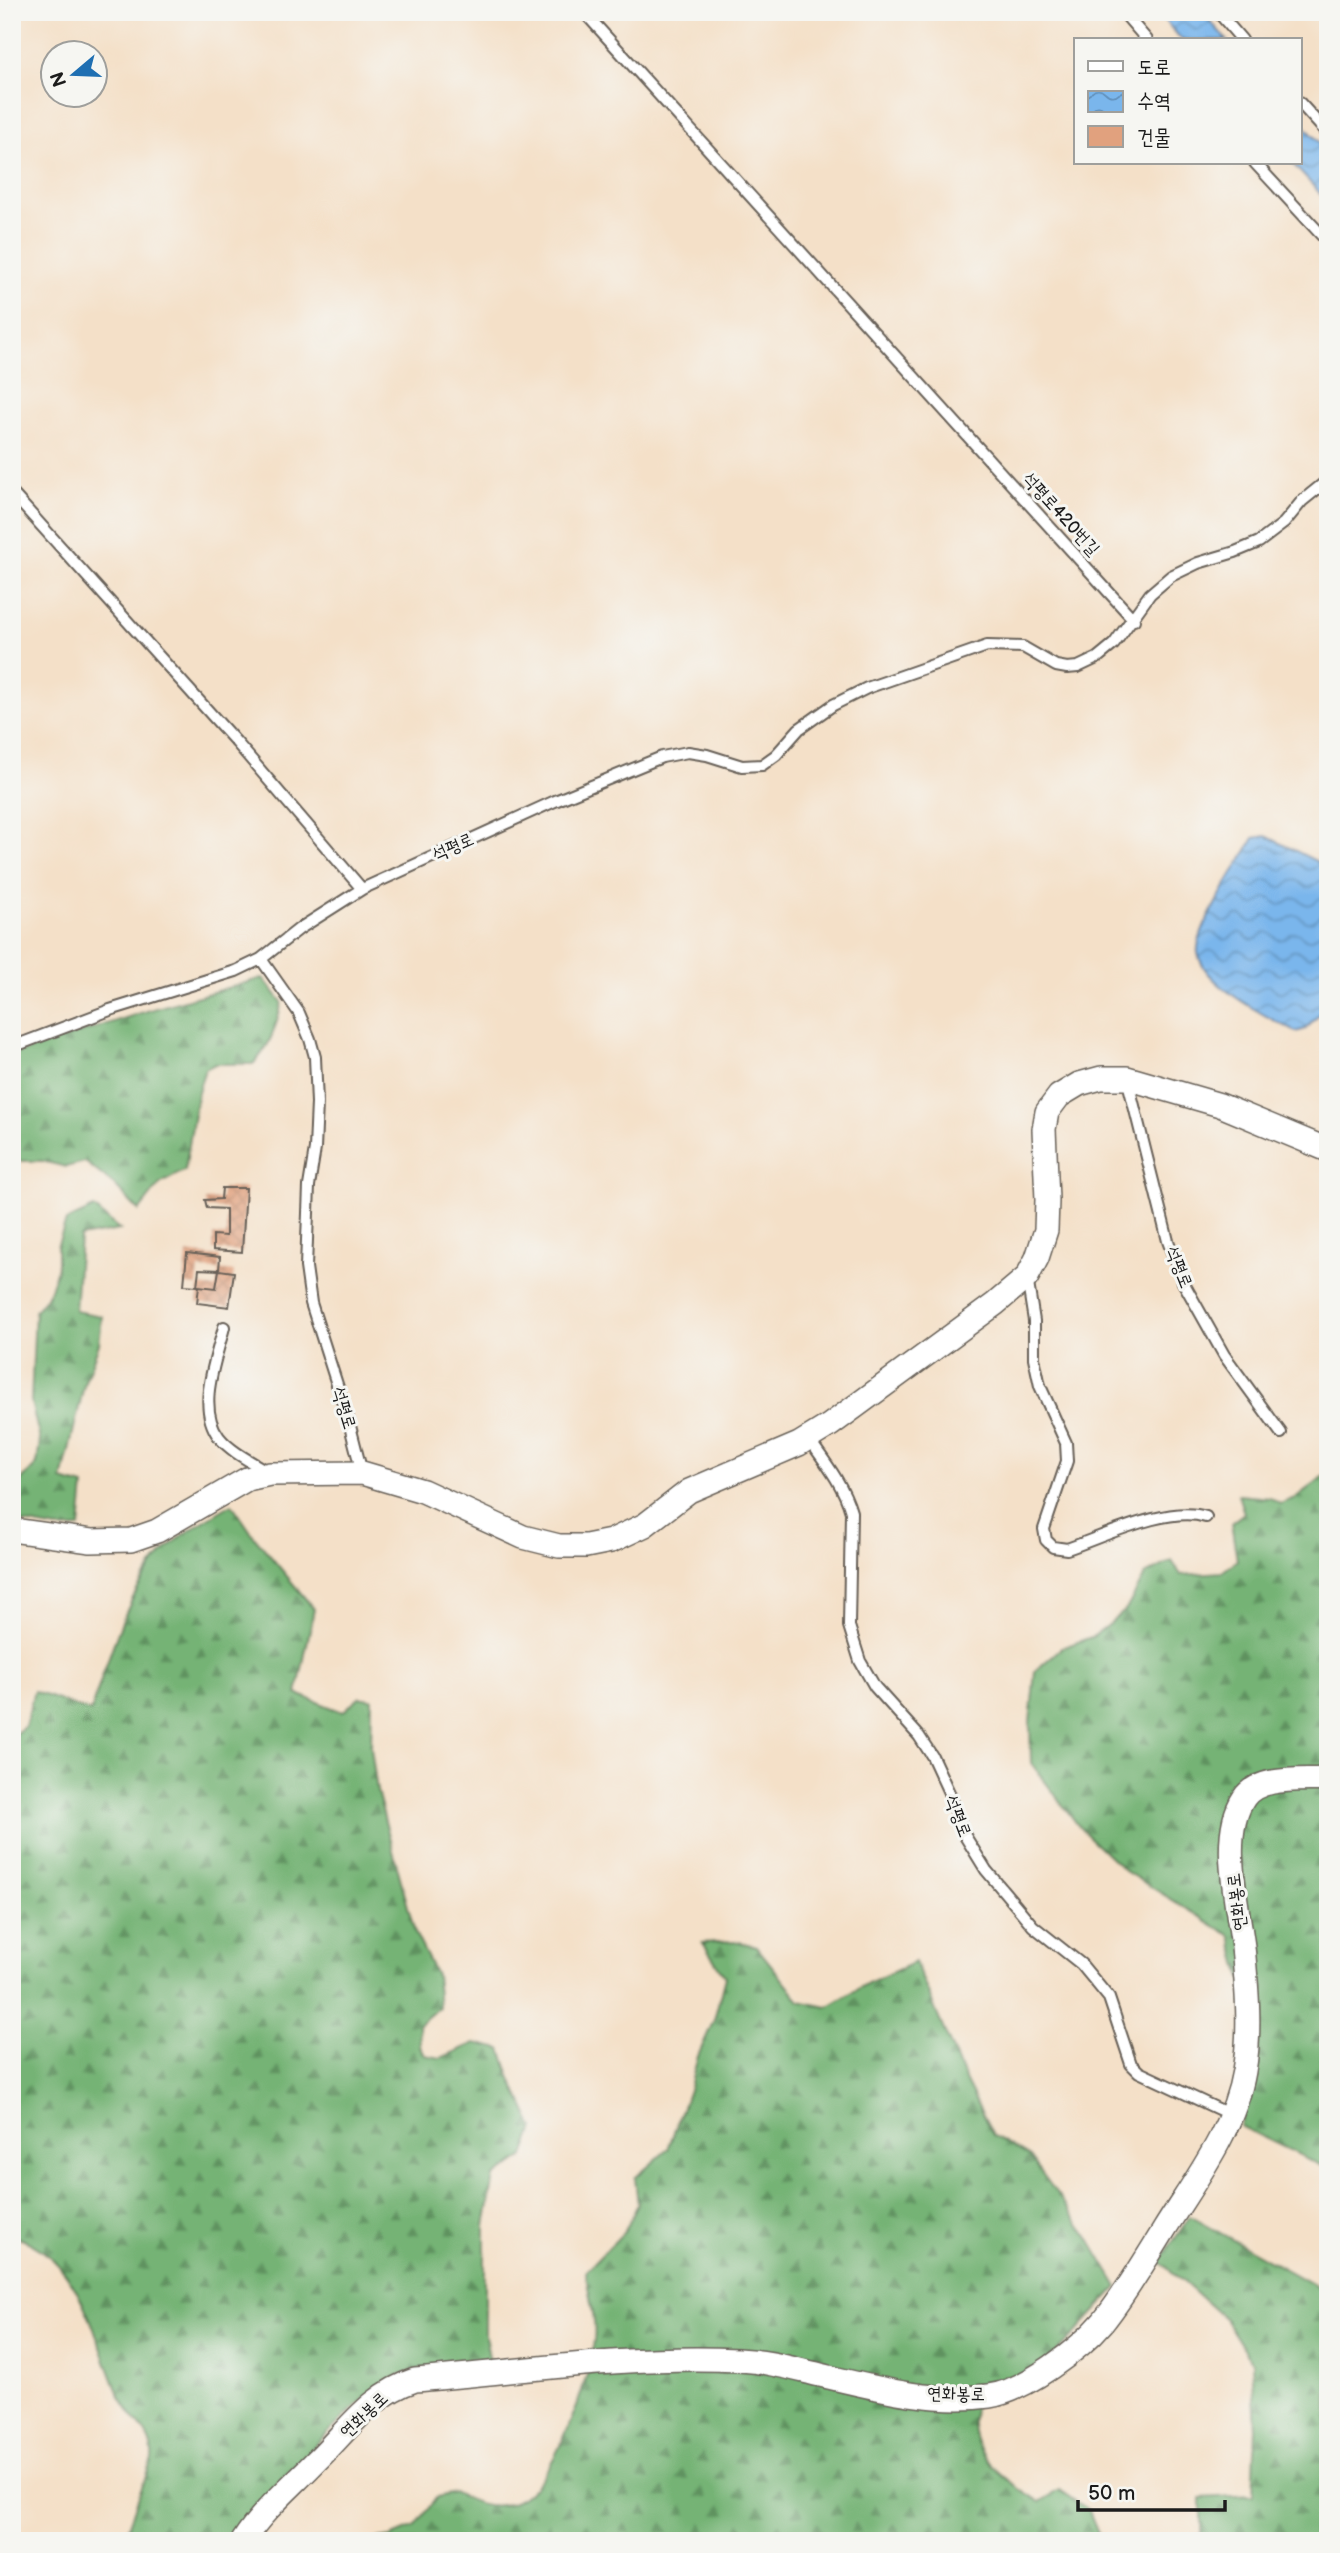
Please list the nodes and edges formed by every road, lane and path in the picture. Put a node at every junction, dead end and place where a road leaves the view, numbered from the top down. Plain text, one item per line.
1 (583, 12) edge
2 (1123, 12) edge
3 (1218, 12) edge
4 (1145, 38) edge
5 (1240, 38) edge
6 (1302, 105) edge
7 (1328, 134) edge
8 (1256, 164) edge
9 (1328, 242) edge
10 (1328, 480) edge
11 (12, 493) edge
12 (1134, 620) junction
13 (362, 890) junction
14 (261, 959) junction
15 (12, 1047) edge
16 (1127, 1078) junction
17 (1328, 1150) edge
18 (1027, 1277) junction
19 (224, 1327) dead end
20 (1281, 1433) dead end
21 (808, 1438) junction
22 (362, 1473) junction
23 (270, 1474) junction
24 (1206, 1517) dead end
25 (12, 1530) edge
26 (1328, 1779) edge
27 (1231, 2115) junction
28 (243, 2541) edge

1 - 12 lane, 석평로420번길
2 - 4 lane
3 - 5 lane
6 - 7 lane
8 - 9 lane
10 - 12 lane
11 - 13 lane
12 - 13 lane, 석평로
13 - 14 lane, 석평로
14 - 15 lane
14 - 22 lane, 석평로
16 - 17 street
16 - 18 street
16 - 20 lane, 석평로
18 - 21 street
18 - 24 lane
19 - 23 lane
21 - 22 street
21 - 27 lane, 석평로
22 - 23 street
23 - 25 street
26 - 27 street, 연화봉로
27 - 28 street, 연화봉로

